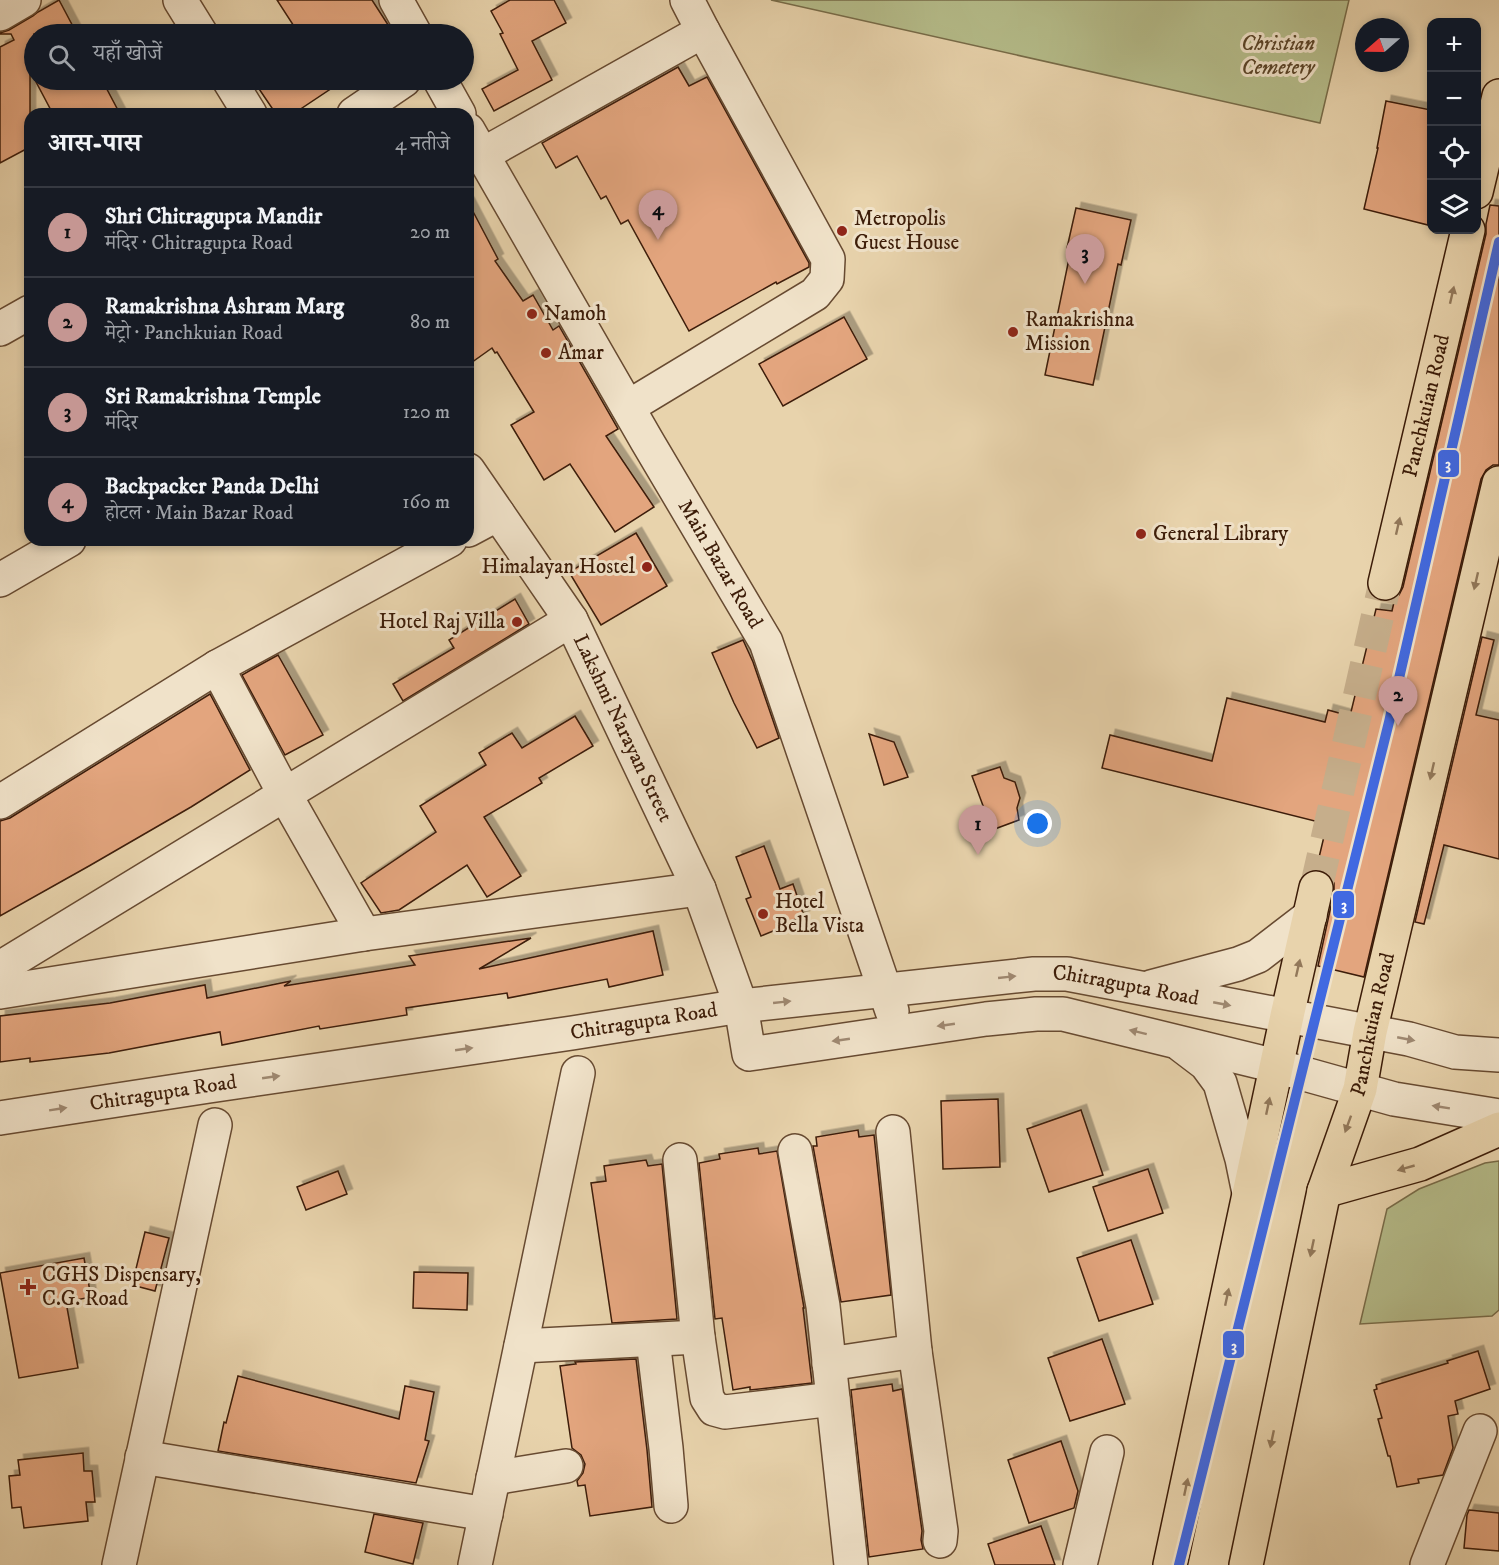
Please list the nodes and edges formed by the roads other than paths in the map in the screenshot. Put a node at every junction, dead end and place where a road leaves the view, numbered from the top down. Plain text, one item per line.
1 (24, 0) edge
2 (180, 0) edge
3 (396, 0) edge
4 (687, 0) edge
5 (0, 15) edge
6 (195, 24) edge
7 (409, 24) edge
8 (703, 31) junction
9 (235, 90) edge
10 (390, 90) edge
11 (446, 90) edge
12 (1499, 96) edge
13 (246, 108) edge
14 (363, 108) edge
15 (456, 108) edge
16 (475, 143) edge
17 (1479, 180) edge
18 (1467, 234) edge
19 (24, 315) edge
20 (0, 329) edge
21 (628, 407) junction
22 (474, 479) edge
23 (1499, 483) edge
24 (498, 514) junction
25 (474, 527) edge
26 (59, 546) edge
27 (439, 546) edge
28 (0, 580) edge
29 (1385, 583) tunnel mouth
30 (571, 620) junction
31 (217, 667) junction
32 (285, 795) junction
33 (0, 802) edge
34 (699, 889) junction
35 (1313, 902) joint
36 (364, 934) junction
37 (0, 968) edge
38 (1144, 989) junction
39 (886, 991) junction
40 (0, 992) edge
41 (741, 1006) junction
42 (1287, 1016) junction
43 (899, 1032) junction
44 (1370, 1032) junction
45 (1178, 1042) junction
46 (749, 1053) joint
47 (1499, 1055) edge
48 (1276, 1066) junction
49 (578, 1073) dead end
50 (1360, 1089) junction
51 (1499, 1116) edge
52 (0, 1118) edge
53 (215, 1125) dead end
54 (1499, 1130) edge
55 (893, 1132) dead end
56 (795, 1151) dead end
57 (680, 1160) dead end
58 (1324, 1191) junction
59 (1249, 1193) junction
60 (698, 1337) junction
61 (653, 1340) junction
62 (521, 1346) junction
63 (915, 1351) junction
64 (829, 1364) junction
65 (833, 1399) junction
66 (1480, 1431) dead end
67 (1107, 1452) dead end
68 (142, 1457) junction
69 (566, 1466) dead end
70 (494, 1478) junction
71 (671, 1506) dead end
72 (486, 1514) junction
73 (940, 1541) dead end
74 (119, 1565) edge
75 (475, 1565) edge
76 (851, 1565) edge
77 (1080, 1565) edge
78 (1170, 1565) edge
79 (1246, 1565) edge
80 (1427, 1565) edge

1 - 5 street
2 - 6 street
3 - 7 street
4 - 8 street
8 - 16 street
8 - 21 street
9 - 13 street
10 - 14 street
11 - 15 street
12 - 17 main road
16 - 21 street, Main Bazar Road
29 -> 18 main road, Panchkuian Road
19 - 20 street
21 - 39 street, Main Bazar Road
22 - 24 street, Lakshmi Narayan Street
23 -> 44 main road, Panchkuian Road
24 - 25 street
24 - 30 street, Lakshmi Narayan Street
26 - 28 street
27 - 31 street
30 - 32 street
30 - 34 street, Lakshmi Narayan Street
31 - 32 street
31 - 33 street
32 - 36 street
32 - 37 street
34 - 36 street
34 - 41 street, Lakshmi Narayan Street
35 - 38 street
42 -> 35 main road
36 - 40 street
39 -> 38 street, Chitragupta Road
38 -> 42 street, Chitragupta Road
41 -> 39 street, Chitragupta Road
39 - 43 street, Main Bazar Road
41 - 46 street, Lakshmi Narayan Street
52 -> 41 street, Chitragupta Road
42 - 44 street, Chitragupta Road
42 - 48 main road
45 -> 43 street, Chitragupta Road
43 -> 46 street, Chitragupta Road
44 -> 47 street, Chitragupta Road
44 - 50 main road, Panchkuian Road
45 - 48 street, Chitragupta Road
45 - 59 street
48 - 50 street, Chitragupta Road
59 -> 48 main road
49 - 62 street
51 -> 50 street, Chitragupta Road
50 -> 58 main road, Panchkuian Road
53 - 68 street
54 -> 58 main road
55 - 63 street
56 - 64 street
57 - 60 street
58 -> 79 main road, Panchkuian Road
78 -> 59 main road
60 - 61 street
60 - 65 street
61 - 62 street
61 - 71 street
62 - 70 street
63 - 64 street
63 - 73 street
64 - 65 street
65 - 76 street
66 - 80 street
67 - 77 street
68 - 72 street
68 - 74 street
69 - 70 street
70 - 72 street
72 - 75 street

